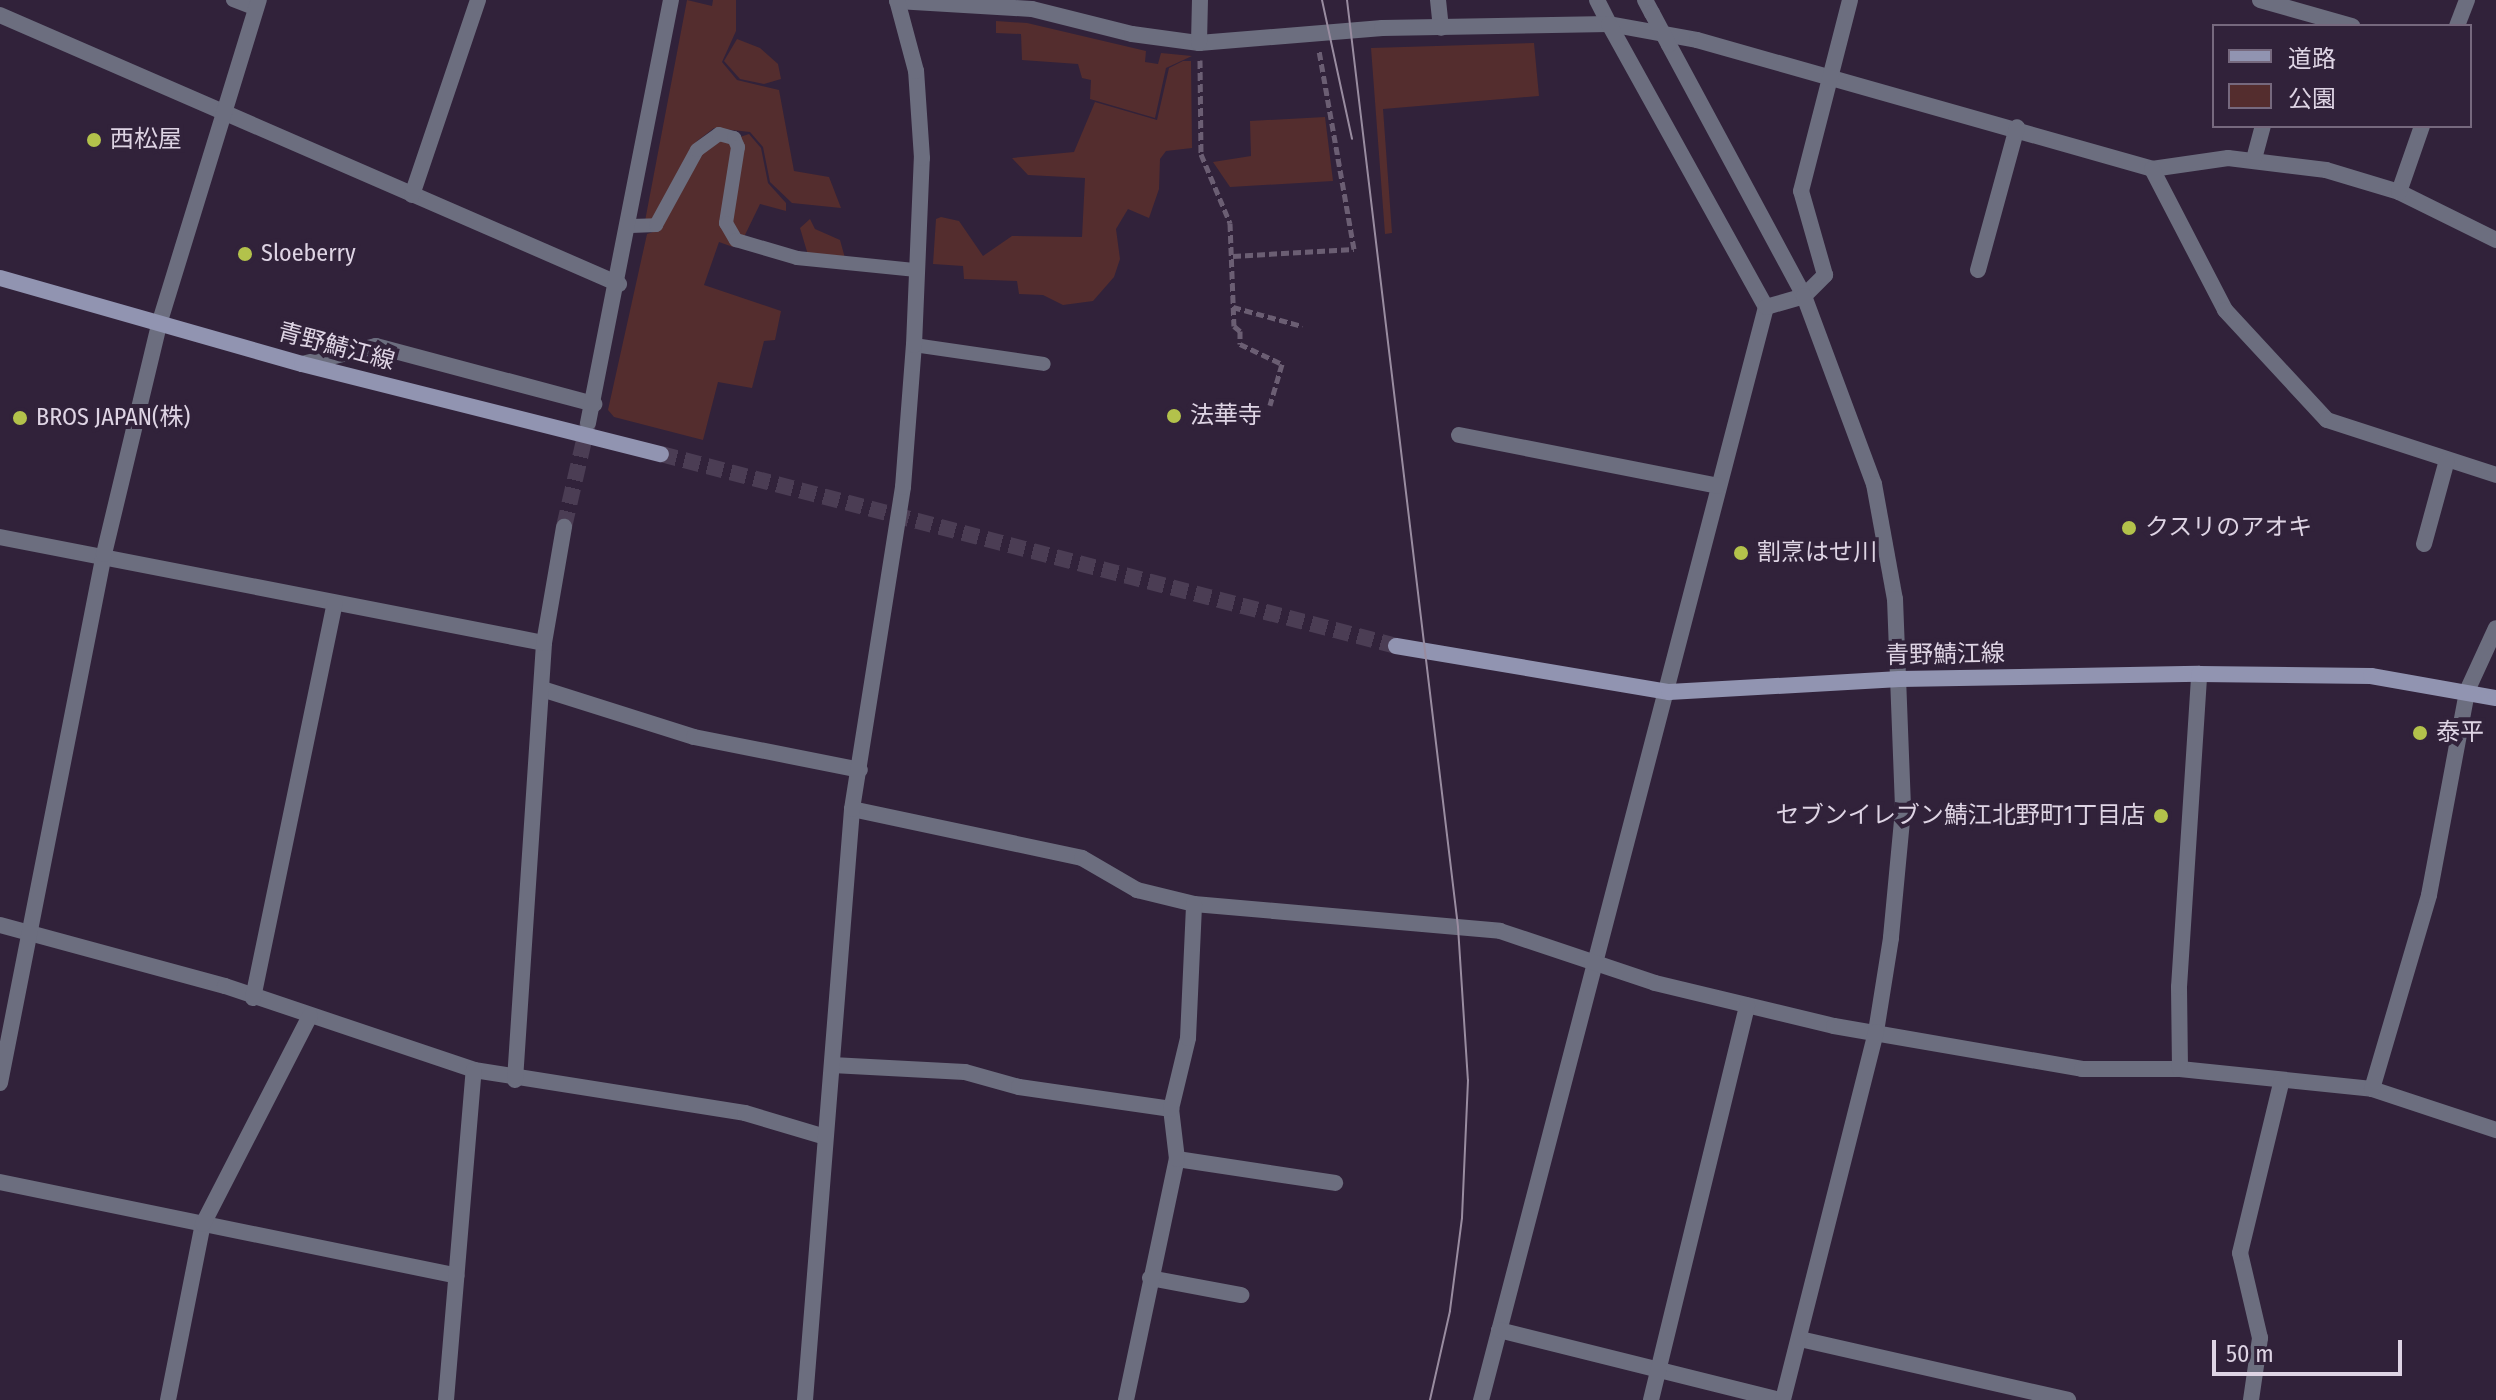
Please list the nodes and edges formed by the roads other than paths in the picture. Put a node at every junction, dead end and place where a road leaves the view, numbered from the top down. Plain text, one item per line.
1 (233, 0) edge
2 (478, 0) edge
3 (671, 0) edge
4 (1200, 0) edge
5 (1438, 0) edge
6 (1597, 0) edge
7 (1850, 0) edge
8 (2260, 0) edge
9 (2467, 0) edge
10 (897, 1) edge
11 (258, 5) edge
12 (1032, 5) edge
13 (1649, 6) edge
14 (2295, 12) edge
15 (0, 15) edge
16 (1609, 24) junction
17 (2344, 24) edge
18 (2458, 24) edge
19 (1441, 28) junction
20 (1199, 43) junction
21 (1828, 77) junction
22 (224, 114) junction
23 (2017, 127) junction
24 (2262, 128) edge
25 (2421, 128) edge
26 (2254, 159) junction
27 (2152, 169) junction
28 (2399, 192) junction
29 (412, 195) junction
30 (631, 226) junction
31 (2496, 240) edge
32 (916, 270) junction
33 (1978, 270) dead end
34 (0, 278) edge
35 (619, 284) junction
36 (1804, 296) junction
37 (1766, 307) junction
38 (160, 321) junction
39 (914, 345) junction
40 (302, 364) junction
41 (1044, 364) dead end
42 (594, 404) junction
43 (588, 423) tunnel mouth
44 (1459, 435) dead end
45 (661, 454) tunnel mouth
46 (2447, 460) junction
47 (2496, 475) edge
48 (1718, 486) junction
49 (564, 527) tunnel mouth
50 (0, 537) edge
51 (2424, 544) dead end
52 (104, 554) junction
53 (335, 603) junction
54 (2496, 628) edge
55 (544, 643) junction
56 (1396, 646) tunnel mouth
57 (2199, 674) junction
58 (1900, 679) junction
59 (542, 689) junction
60 (2467, 691) junction
61 (1669, 692) junction
62 (2496, 698) edge
63 (860, 770) junction
64 (852, 809) junction
65 (1194, 904) junction
66 (0, 925) edge
67 (31, 932) junction
68 (1598, 966) junction
69 (253, 998) junction
70 (1747, 1005) junction
71 (310, 1016) junction
72 (1876, 1032) junction
73 (832, 1065) junction
74 (2180, 1069) junction
75 (474, 1070) junction
76 (515, 1080) junction
77 (2282, 1080) junction
78 (0, 1083) edge
79 (2372, 1089) junction
80 (1171, 1109) junction
81 (2496, 1130) edge
82 (822, 1136) junction
83 (1177, 1159) junction
84 (0, 1182) edge
85 (1335, 1183) dead end
86 (203, 1224) junction
87 (456, 1276) junction
88 (1150, 1278) junction
89 (1241, 1295) dead end
90 (1499, 1330) junction
91 (1800, 1339) junction
92 (1658, 1372) junction
93 (168, 1400) edge
94 (446, 1400) edge
95 (805, 1400) edge
96 (1126, 1400) edge
97 (1481, 1400) edge
98 (1651, 1400) edge
99 (1781, 1400) edge
100 (2068, 1400) edge
101 (2251, 1400) edge

1 - 11 lane
2 - 29 street
3 - 30 street
4 - 20 street
5 - 19 street
6 - 16 street
7 - 21 street
8 - 14 street
9 - 18 street
10 - 12 street
10 - 32 street
11 - 22 street
12 - 20 street
13 - 36 street, bridge
14 - 17 street
15 - 22 street
16 - 19 street
16 - 21 street
16 - 37 street
19 - 20 street
21 - 23 street
21 - 36 street
22 - 29 street
22 - 38 street
23 - 27 street
23 - 33 street
24 - 26 street
25 - 28 street
26 - 27 street
26 - 28 street
27 - 46 street
28 - 31 street
29 - 35 street
30 - 32 lane
30 - 35 street
32 - 39 street
34 - 38 main road, 青野鯖江線
35 - 42 street
36 - 37 street
36 - 58 street
37 - 48 street
38 - 40 main road, 青野鯖江線
38 - 52 street
39 - 41 lane
39 - 63 street
40 - 42 street
40 - 45 main road, 青野鯖江線
42 - 43 street
44 - 48 street
46 - 47 street
46 - 51 street
48 - 61 street
49 - 55 street
50 - 52 street
52 - 53 street
52 - 67 street
53 - 55 street
53 - 69 street
54 - 60 street
55 - 59 street
56 - 61 main road, 青野鯖江線
57 - 58 main road, 青野鯖江線
57 - 60 main road, 青野鯖江線
57 - 74 street
58 - 61 main road, 青野鯖江線
58 - 72 street
59 - 63 street
59 - 76 street
60 - 62 main road, 青野鯖江線
60 - 79 street
61 - 68 street
63 - 64 street
64 - 65 street
64 - 73 street
65 - 68 street
65 - 80 street
66 - 67 street
67 - 69 street
67 - 78 street
68 - 70 street
68 - 90 street
69 - 71 street
70 - 72 street
70 - 92 street
71 - 75 street
71 - 86 street
72 - 74 street
72 - 91 street
73 - 80 street
73 - 82 street
74 - 77 street
75 - 76 street
75 - 87 street
76 - 82 street
77 - 79 street
77 - 101 street
79 - 81 street
80 - 83 street
82 - 95 street
83 - 85 street
83 - 88 street
84 - 86 street
86 - 87 street
86 - 93 street
87 - 94 street
88 - 89 street
88 - 96 street
90 - 92 street
90 - 97 street
91 - 99 street
91 - 100 street
92 - 98 street
92 - 99 street

